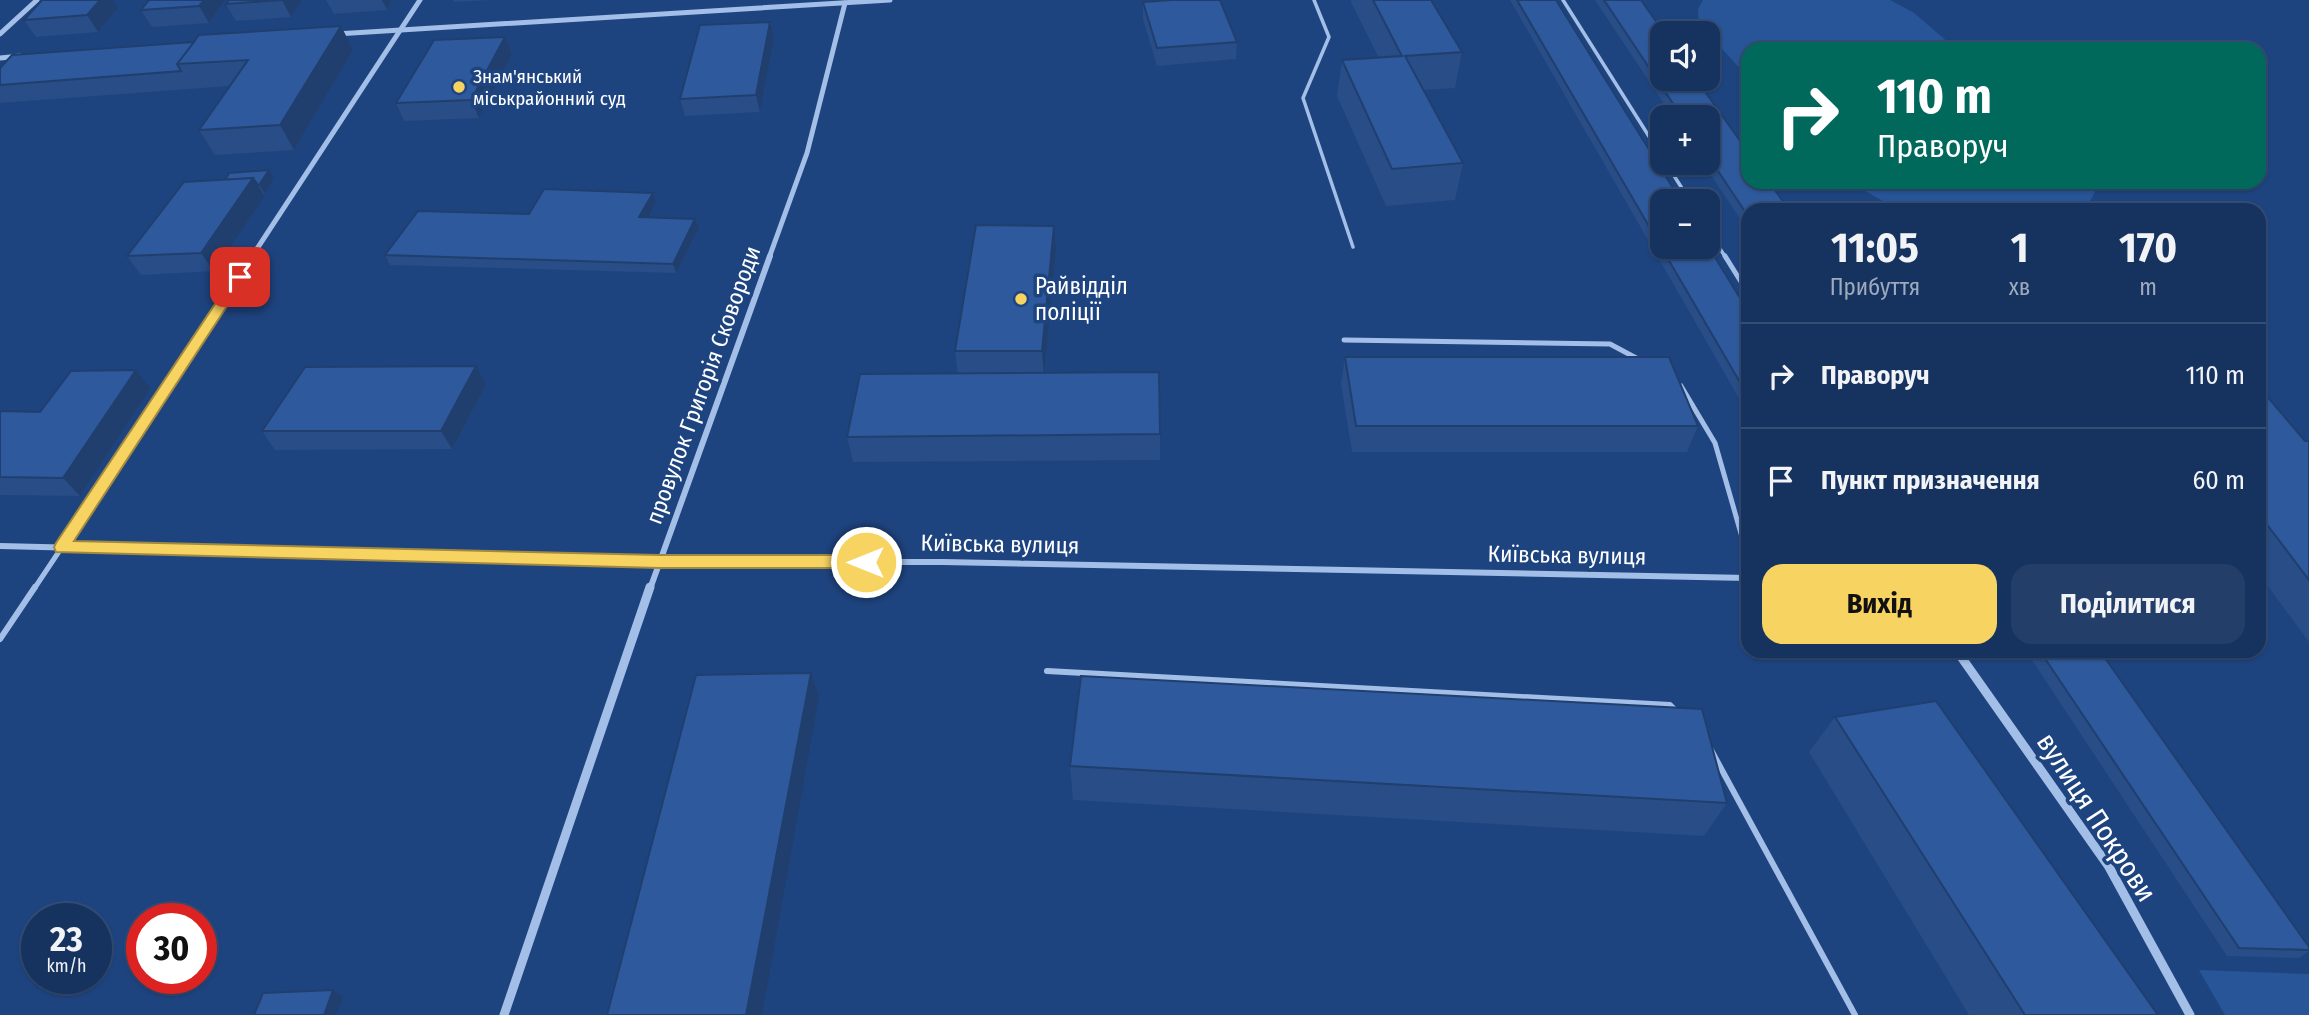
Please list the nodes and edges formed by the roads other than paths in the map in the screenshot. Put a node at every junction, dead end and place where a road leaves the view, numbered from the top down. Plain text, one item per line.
1 (37, 0) edge
2 (420, 0) edge
3 (890, 0) edge
4 (1314, 0) edge
5 (1563, 0) edge
6 (807, 3) edge
7 (845, 3) junction
8 (400, 30) junction
9 (0, 34) edge
10 (331, 35) edge
11 (28, 56) edge
12 (0, 58) edge
13 (1650, 139) edge
14 (1353, 247) dead end
15 (1720, 249) edge
16 (1741, 282) edge
17 (1344, 340) dead end
18 (1642, 361) edge
19 (1675, 377) edge
20 (1741, 534) edge
21 (0, 546) edge
22 (62, 547) junction
23 (659, 562) junction
24 (1741, 579) edge
25 (0, 639) edge
26 (1962, 658) edge
27 (1047, 671) dead end
28 (1687, 722) edge
29 (1705, 738) edge
30 (504, 1015) edge
31 (1855, 1015) edge
32 (2190, 1015) edge

1 - 9 street
2 - 8 street
3 - 7 street
4 - 14 lane
5 - 13 lane
6 - 7 street
6 - 8 street
7 - 23 street, провулок Григорія Сковороди
8 - 10 street
8 - 22 street
11 - 12 street
15 - 16 lane
17 - 18 lane
19 - 20 lane
21 - 22 street, Київська вулиця
22 - 23 street, Київська вулиця
22 - 25 lane
23 - 24 street, Київська вулиця
23 - 30 street, провулок Григорія Сковороди
26 - 32 street, вулиця Покрови
27 - 28 lane
29 - 31 lane

